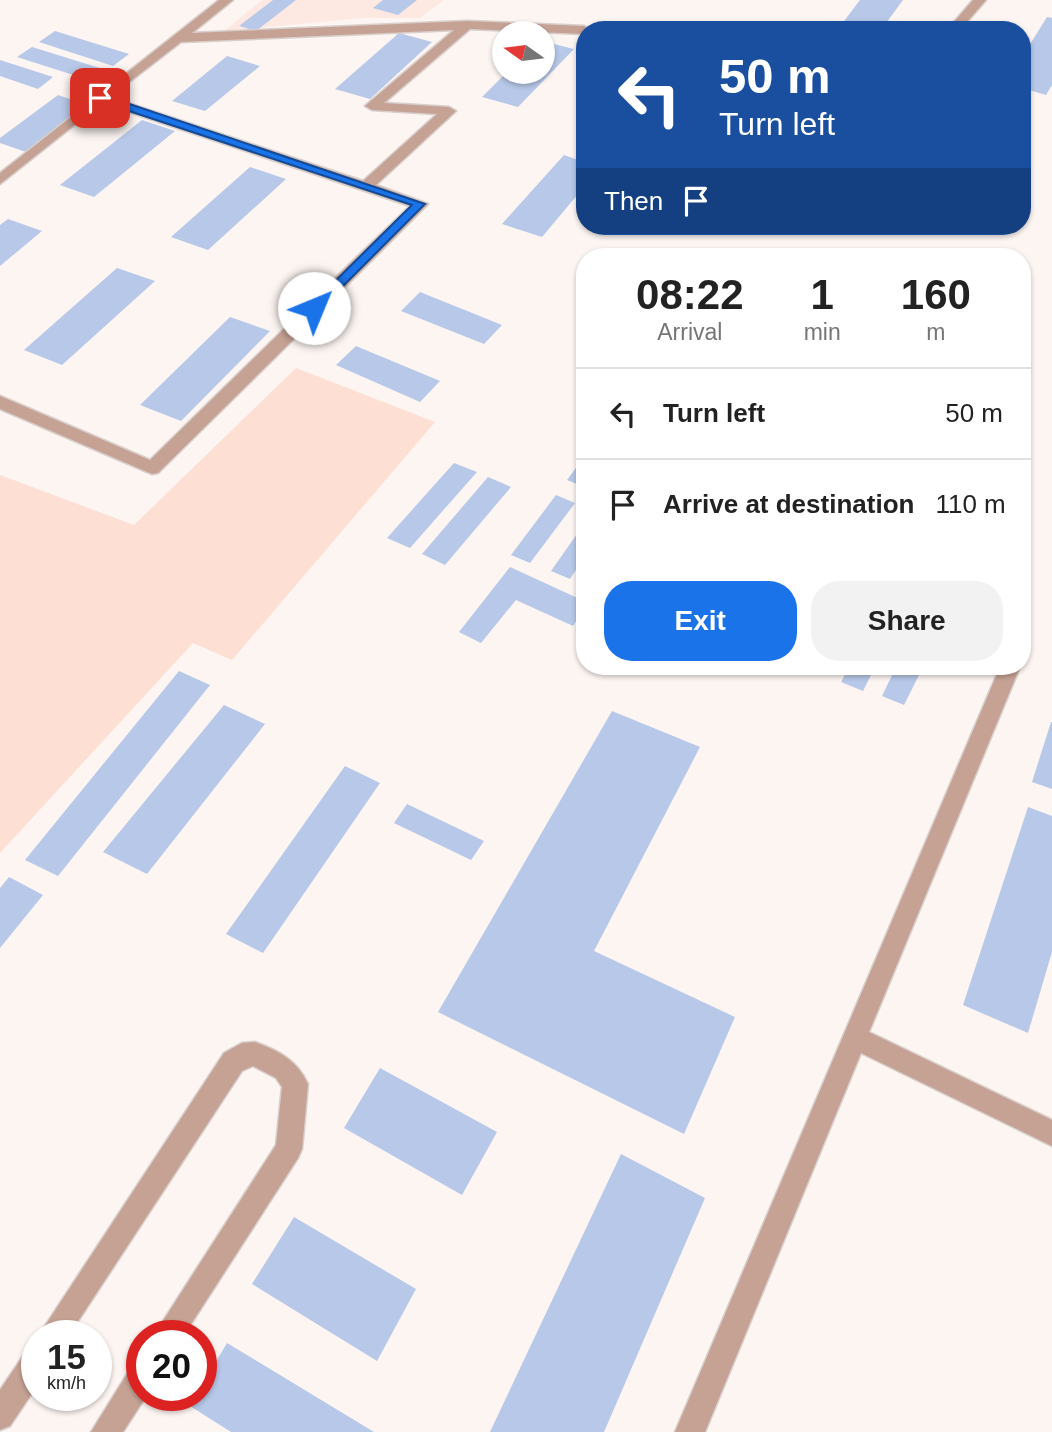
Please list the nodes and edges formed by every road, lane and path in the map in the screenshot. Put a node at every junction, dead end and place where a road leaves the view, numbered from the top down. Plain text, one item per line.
1 (227, 0) edge
2 (980, 0) edge
3 (961, 21) edge
4 (467, 25) junction
5 (576, 30) edge
6 (178, 38) junction
7 (100, 98) junction
8 (0, 180) edge
9 (365, 187) junction
10 (314, 308) dead end
11 (293, 330) dead end
12 (0, 402) edge
13 (1007, 675) edge
14 (855, 1038) junction
15 (1052, 1133) edge
16 (63, 1320) edge
17 (178, 1320) edge
18 (21, 1384) edge
19 (126, 1401) edge
20 (0, 1416) edge
21 (106, 1432) edge
22 (690, 1432) edge

1 - 6 street
2 - 3 street
4 - 5 street
4 - 6 street
4 - 9 street
6 - 7 street
7 - 8 street
7 - 9 street
9 - 10 street
11 - 12 street
13 - 14 street
14 - 15 street
14 - 22 street
16 - 17 street
18 - 20 street
19 - 21 street

